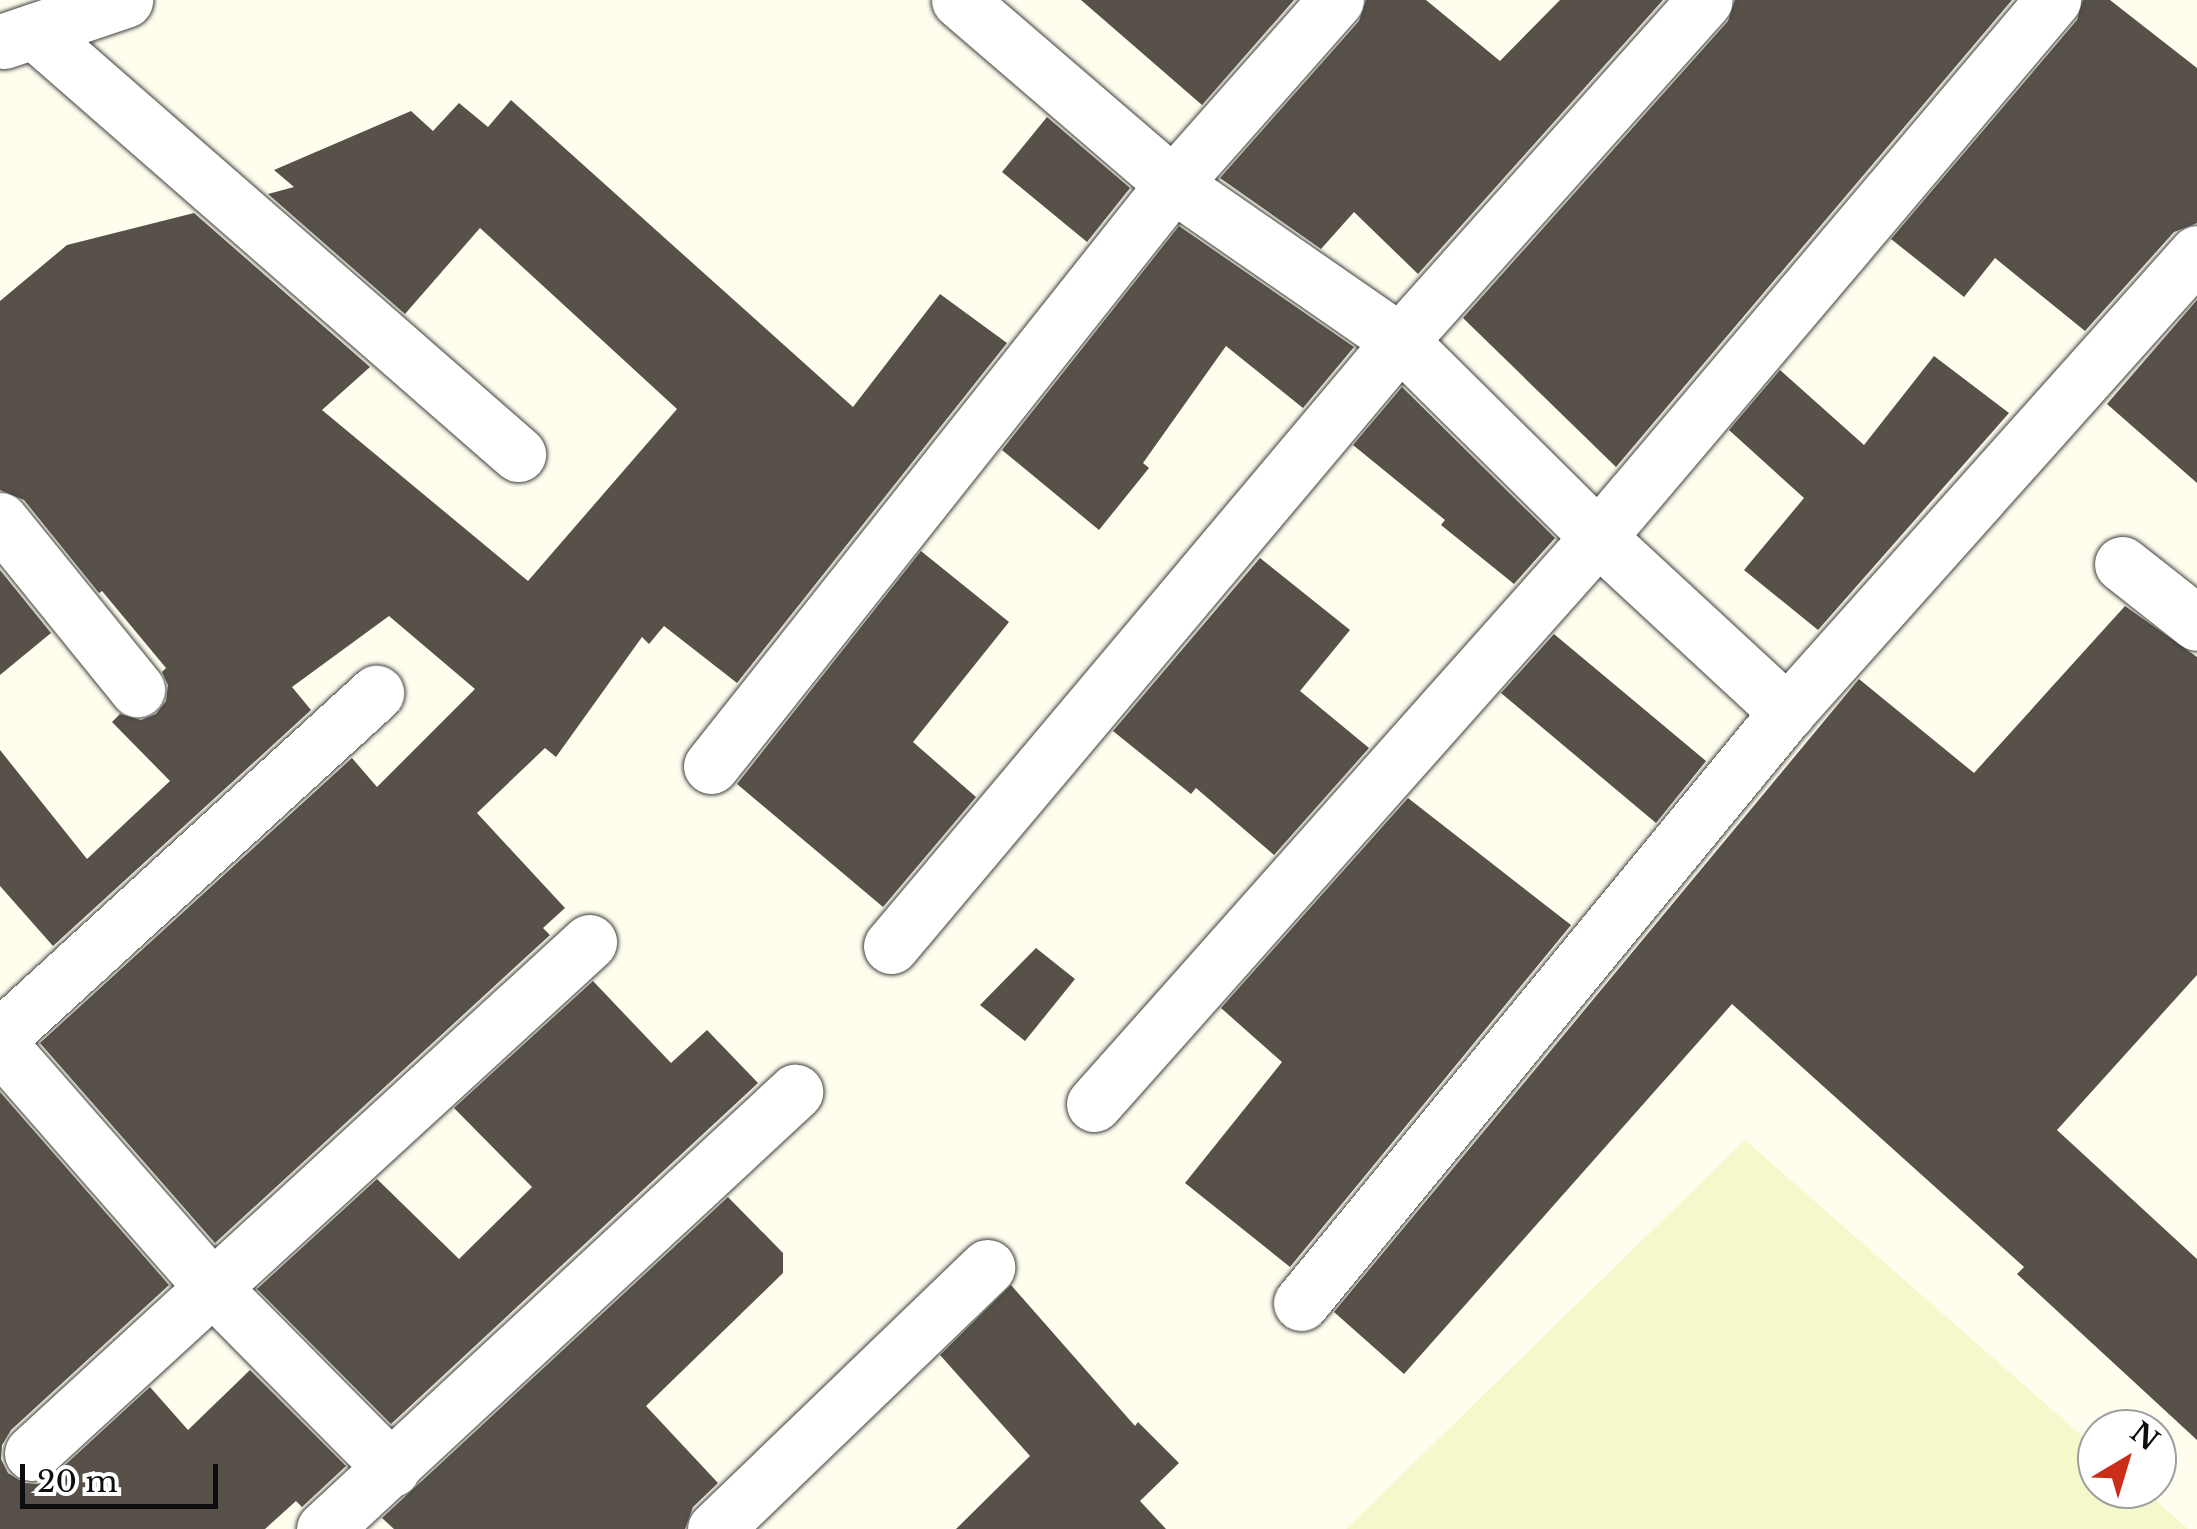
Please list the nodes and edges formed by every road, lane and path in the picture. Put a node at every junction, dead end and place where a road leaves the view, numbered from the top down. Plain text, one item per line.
1 (125, 0) edge
2 (959, 0) edge
3 (1336, 0) edge
4 (1705, 0) edge
5 (2054, 0) edge
6 (17, 36) edge
7 (1173, 184) junction
8 (2197, 253) edge
9 (1400, 340) junction
10 (518, 454) dead end
11 (0, 520) edge
12 (1598, 537) junction
13 (2122, 564) dead end
14 (2197, 624) edge
15 (136, 689) dead end
16 (376, 693) dead end
17 (1787, 712) junction
18 (711, 766) dead end
19 (590, 942) dead end
20 (890, 946) dead end
21 (0, 1037) edge
22 (0, 1045) edge
23 (794, 1092) dead end
24 (1094, 1104) dead end
25 (988, 1266) dead end
26 (212, 1287) junction
27 (1301, 1303) dead end
28 (32, 1453) dead end
29 (392, 1468) junction
30 (324, 1529) edge
31 (715, 1529) edge

1 - 6 street
2 - 7 street
3 - 7 street
4 - 9 street
5 - 12 street
6 - 10 street
7 - 9 street
7 - 18 street
8 - 17 street
9 - 12 street
9 - 20 street
11 - 15 street
12 - 17 street
12 - 24 street
13 - 14 street
16 - 21 street
17 - 27 street
19 - 26 street
22 - 26 street
23 - 29 street
25 - 31 street
26 - 28 street
26 - 29 street
29 - 30 street

